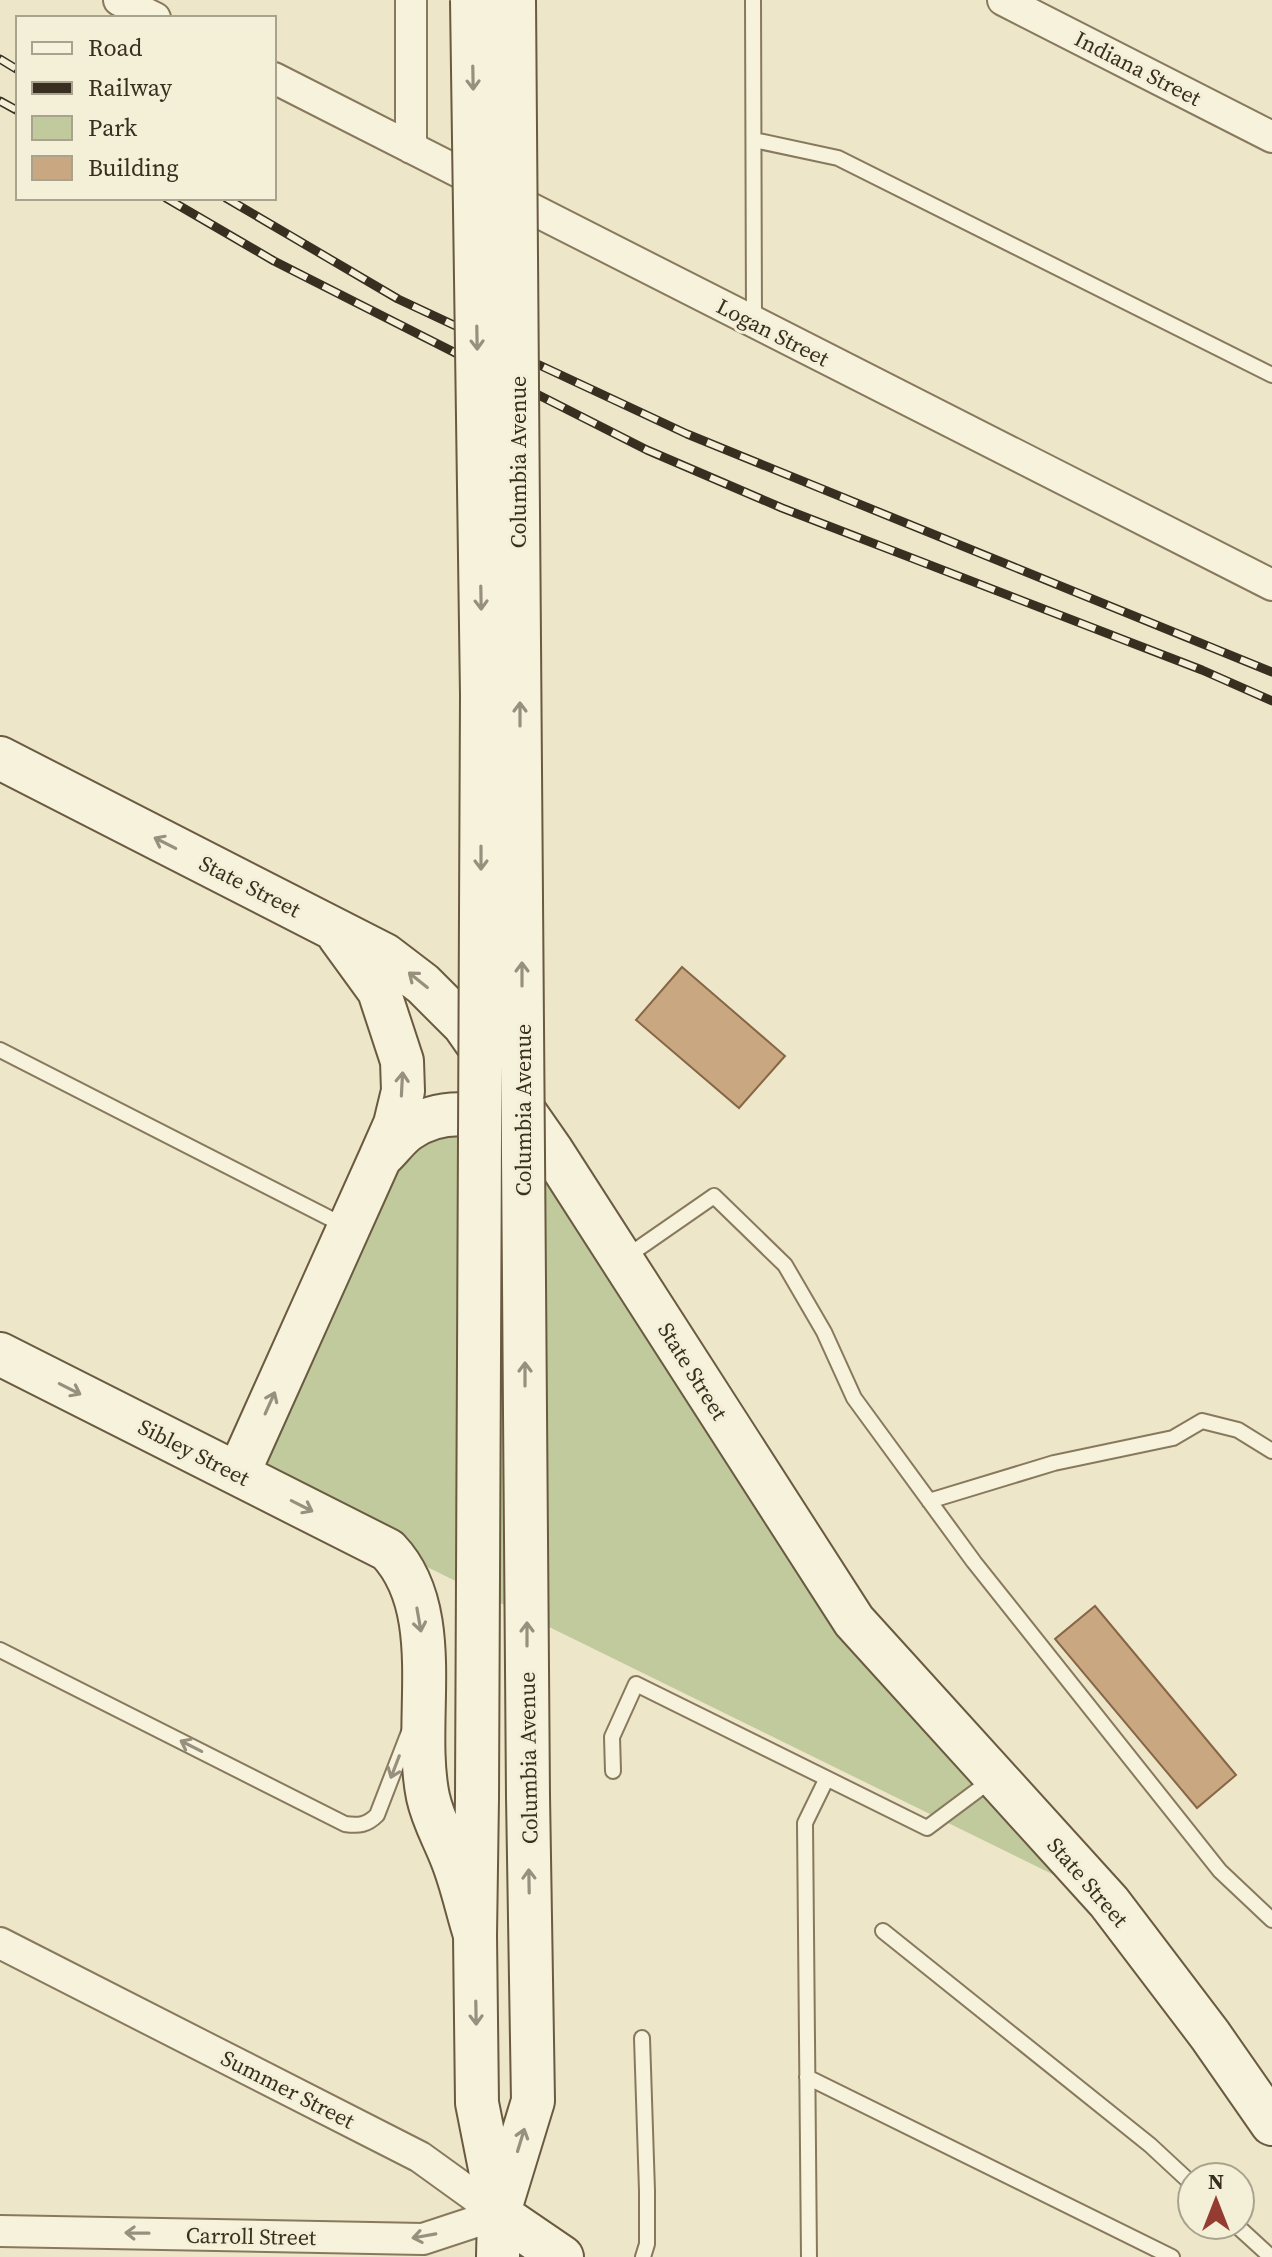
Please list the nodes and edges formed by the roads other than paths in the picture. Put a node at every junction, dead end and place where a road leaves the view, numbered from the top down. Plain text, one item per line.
1 (119, 0) edge
2 (411, 0) edge
3 (472, 0) edge
4 (514, 0) edge
5 (753, 0) edge
6 (1003, 0) edge
7 (151, 16) edge
8 (276, 79) edge
9 (1272, 137) edge
10 (754, 140) junction
11 (411, 148) junction
12 (754, 322) junction
13 (1272, 375) edge
14 (1272, 585) edge
15 (0, 758) edge
16 (334, 929) junction
17 (0, 1050) edge
18 (552, 1151) junction
19 (380, 1158) junction
20 (349, 1228) junction
21 (623, 1260) junction
22 (0, 1354) edge
23 (1272, 1451) edge
24 (238, 1474) junction
25 (929, 1501) junction
26 (0, 1650) edge
27 (423, 1694) junction
28 (613, 1771) dead end
29 (994, 1777) junction
30 (826, 1780) junction
31 (1272, 1920) edge
32 (883, 1931) dead end
33 (475, 1935) junction
34 (0, 1943) edge
35 (642, 2038) dead end
36 (807, 2077) junction
37 (1272, 2124) edge
38 (1176, 2169) edge
39 (499, 2214) junction
40 (0, 2231) edge
41 (1254, 2241) edge
42 (498, 2257) edge
43 (562, 2257) edge
44 (643, 2257) edge
45 (809, 2257) edge
46 (1172, 2257) edge
47 (1271, 2257) edge

1 - 7 street
2 - 11 street
3 -> 33 street, Columbia Avenue, bridge
39 -> 4 street, Columbia Avenue, bridge
5 - 10 lane
6 - 9 street, Indiana Street
8 - 11 street, Logan Street
10 - 12 lane
10 - 13 lane
11 - 12 street, Logan Street
12 - 14 street, Logan Street
16 -> 15 street, State Street
18 -> 16 street, State Street
19 -> 16 street
17 - 20 lane
18 - 19 street
18 - 21 street, State Street
19 - 20 street
24 -> 20 street
21 - 25 lane
21 - 29 street, State Street
22 -> 24 street, Sibley Street
23 - 25 lane
24 -> 27 street, Sibley Street
25 - 31 lane
27 -> 26 lane
27 - 33 street
28 - 30 lane
29 - 30 lane
29 - 37 street, State Street
30 - 36 lane
32 - 38 lane
33 -> 39 street, Columbia Avenue
34 - 39 street, Summer Street
35 - 44 lane
36 - 45 lane
36 - 46 lane
39 -> 40 street, Carroll Street
39 - 42 street, Columbia Avenue
39 - 43 street, Summer Street
41 - 47 lane

